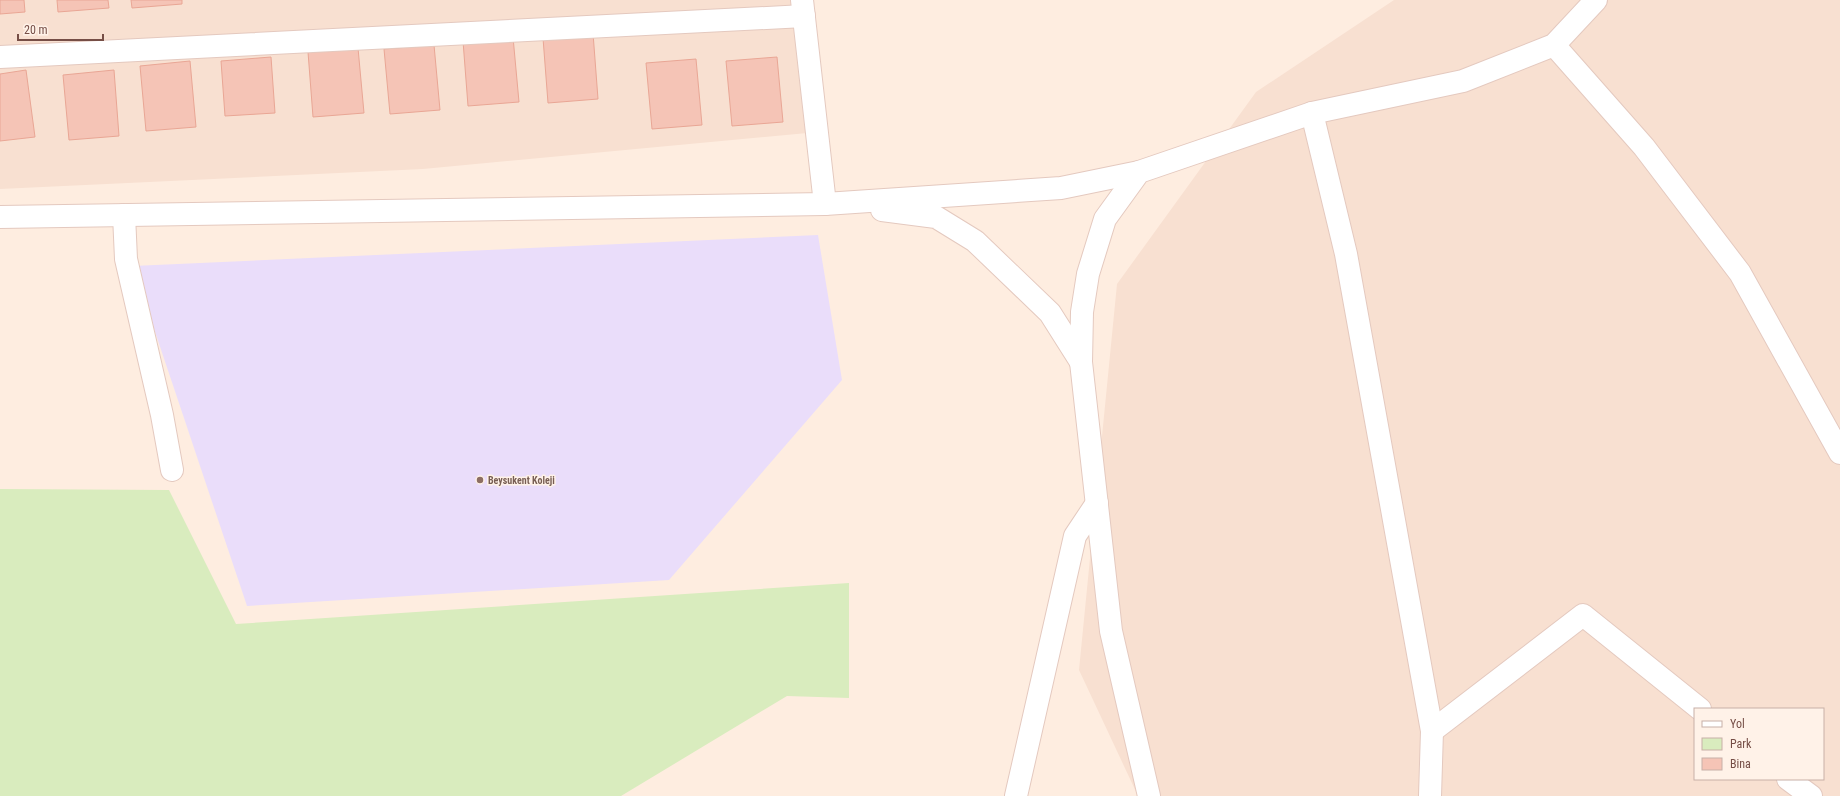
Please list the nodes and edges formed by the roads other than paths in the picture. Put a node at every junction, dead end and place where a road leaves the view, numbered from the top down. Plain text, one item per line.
1 (1596, 0) edge
2 (803, 8) edge
3 (1554, 45) junction
4 (0, 58) edge
5 (1312, 113) junction
6 (1139, 172) junction
7 (825, 204) junction
8 (124, 215) junction
9 (0, 217) edge
10 (1081, 362) junction
11 (1840, 453) edge
12 (172, 470) dead end
13 (1097, 504) junction
14 (1699, 708) edge
15 (1432, 731) junction
16 (1789, 780) edge
17 (1016, 796) edge
18 (1149, 796) edge
19 (1430, 796) edge
20 (1811, 796) edge

1 - 3 street
2 - 4 street
2 - 7 street
3 - 5 street
3 - 11 street
5 - 6 street
5 - 15 street
6 - 7 street
6 - 10 street
7 - 8 street
7 - 10 street
8 - 9 street
8 - 12 street
10 - 13 street
13 - 17 street
13 - 18 street
14 - 15 street
15 - 19 street
16 - 20 street

